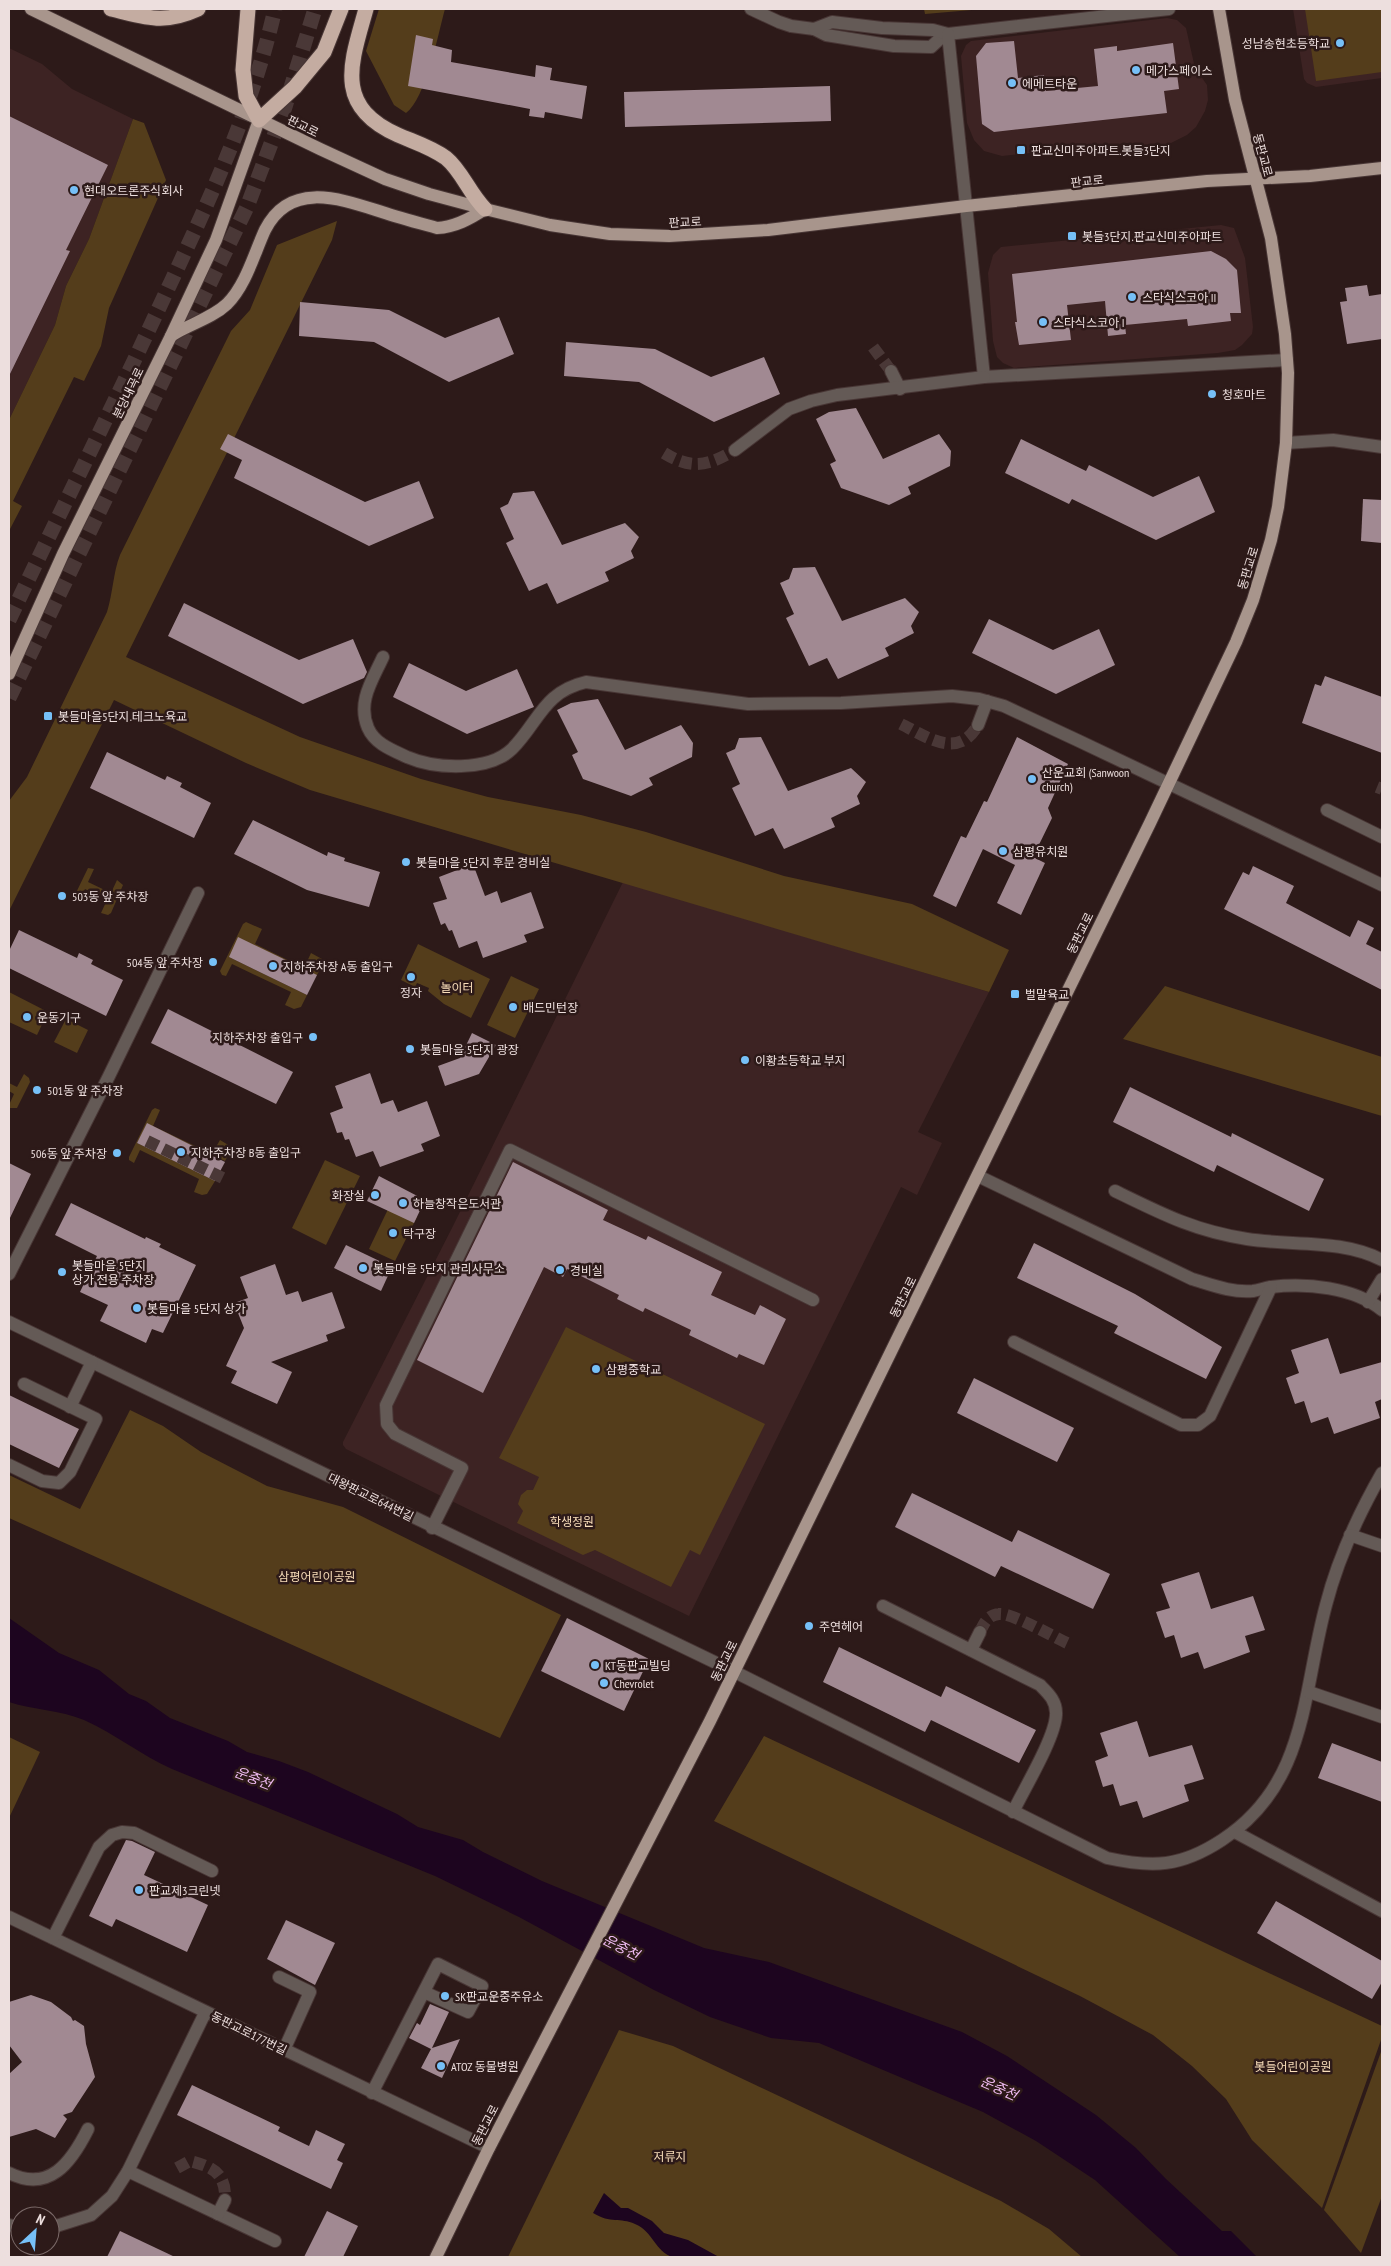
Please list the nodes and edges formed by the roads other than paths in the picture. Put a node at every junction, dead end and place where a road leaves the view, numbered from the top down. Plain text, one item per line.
1 (31, 9) edge
2 (111, 9) edge
3 (198, 9) edge
4 (248, 9) edge
5 (341, 9) edge
6 (366, 9) edge
7 (751, 9) edge
8 (1169, 9) edge
9 (1219, 9) edge
10 (814, 29) junction
11 (946, 34) junction
12 (260, 120) junction
13 (1382, 168) edge
14 (1255, 180) junction
15 (966, 206) junction
16 (485, 209) junction
17 (171, 336) junction
18 (1288, 360) junction
19 (891, 370) tunnel mouth
20 (984, 377) junction
21 (900, 388) junction
22 (1286, 443) junction
23 (1382, 446) edge
24 (735, 450) tunnel mouth
25 (383, 657) dead end
26 (9, 674) edge
27 (988, 701) junction
28 (978, 725) tunnel mouth
29 (1168, 784) junction
30 (1327, 810) dead end
31 (1382, 838) edge
32 (1382, 885) edge
33 (198, 892) dead end
34 (978, 1176) junction
35 (1115, 1191) dead end
36 (1382, 1260) edge
37 (9, 1274) edge
38 (1382, 1279) edge
39 (1271, 1287) junction
40 (813, 1300) dead end
41 (1368, 1302) junction
42 (1382, 1310) edge
43 (9, 1322) edge
44 (1014, 1342) dead end
45 (92, 1362) junction
46 (24, 1384) dead end
47 (70, 1407) junction
48 (9, 1465) edge
49 (1382, 1473) edge
50 (432, 1528) junction
51 (1350, 1535) junction
52 (1382, 1546) edge
53 (884, 1606) dead end
54 (980, 1632) tunnel mouth
55 (971, 1650) junction
56 (733, 1672) junction
57 (1309, 1692) junction
58 (1382, 1717) edge
59 (1013, 1812) junction
60 (1235, 1832) junction
61 (212, 1871) dead end
62 (1382, 1911) edge
63 (9, 1917) edge
64 (53, 1938) junction
65 (279, 1977) dead end
66 (424, 1992) junction
67 (205, 2013) junction
68 (284, 2050) junction
69 (372, 2092) junction
70 (88, 2129) dead end
71 (489, 2148) junction
72 (128, 2171) junction
73 (9, 2173) edge
74 (225, 2200) tunnel mouth
75 (218, 2214) junction
76 (60, 2225) edge
77 (275, 2241) dead end
78 (436, 2257) edge

1 - 12 main road, 판교로
2 - 3 highway
4 - 12 highway
5 - 12 highway
6 - 16 highway
7 - 10 street
8 - 11 street
9 - 14 main road, 동판교로
10 - 11 street
10 - 11 street
11 - 15 street
12 - 16 main road, 판교로
12 - 17 main road, 분당내곡로
13 - 14 main road, 판교로
14 - 15 main road, 판교로
14 - 18 main road, 동판교로
15 - 16 main road, 판교로
15 - 20 street
16 - 17 main road
17 - 26 main road, 분당내곡로
18 - 20 street
18 - 22 main road, 동판교로
19 - 21 street
20 - 21 street
21 - 24 street
22 - 23 street
22 - 29 main road, 동판교로
25 - 27 street
27 - 28 street
27 - 29 street
29 - 32 street
29 - 34 main road, 동판교로
30 - 31 street
33 - 37 street
34 - 39 street
34 - 56 main road, 동판교로
35 - 36 street
38 - 41 street
39 - 41 street
39 - 44 street
40 - 50 street
41 - 42 street
43 - 45 street, 대왕판교로644번길
45 - 47 street
45 - 50 street, 대왕판교로644번길
46 - 47 street
47 - 48 street
49 - 51 street, 대왕판교로644번길
50 - 56 street, 대왕판교로644번길
51 - 52 street
51 - 57 street, 대왕판교로644번길
53 - 55 street
54 - 55 street
55 - 59 street
56 - 59 street, 대왕판교로644번길
56 - 71 main road, 동판교로
57 - 58 street
57 - 60 street, 대왕판교로644번길
59 - 60 street, 대왕판교로644번길
60 - 62 street
61 - 64 street
63 - 64 street, 동판교로177번길
64 - 67 street, 동판교로177번길
65 - 68 street
66 - 66 street
66 - 69 street
67 - 68 street, 동판교로177번길
67 - 72 street
68 - 69 street, 동판교로177번길
69 - 71 street, 동판교로177번길
70 - 73 street
71 - 78 main road, 동판교로
72 - 75 street
72 - 76 street
74 - 75 street
75 - 77 street

